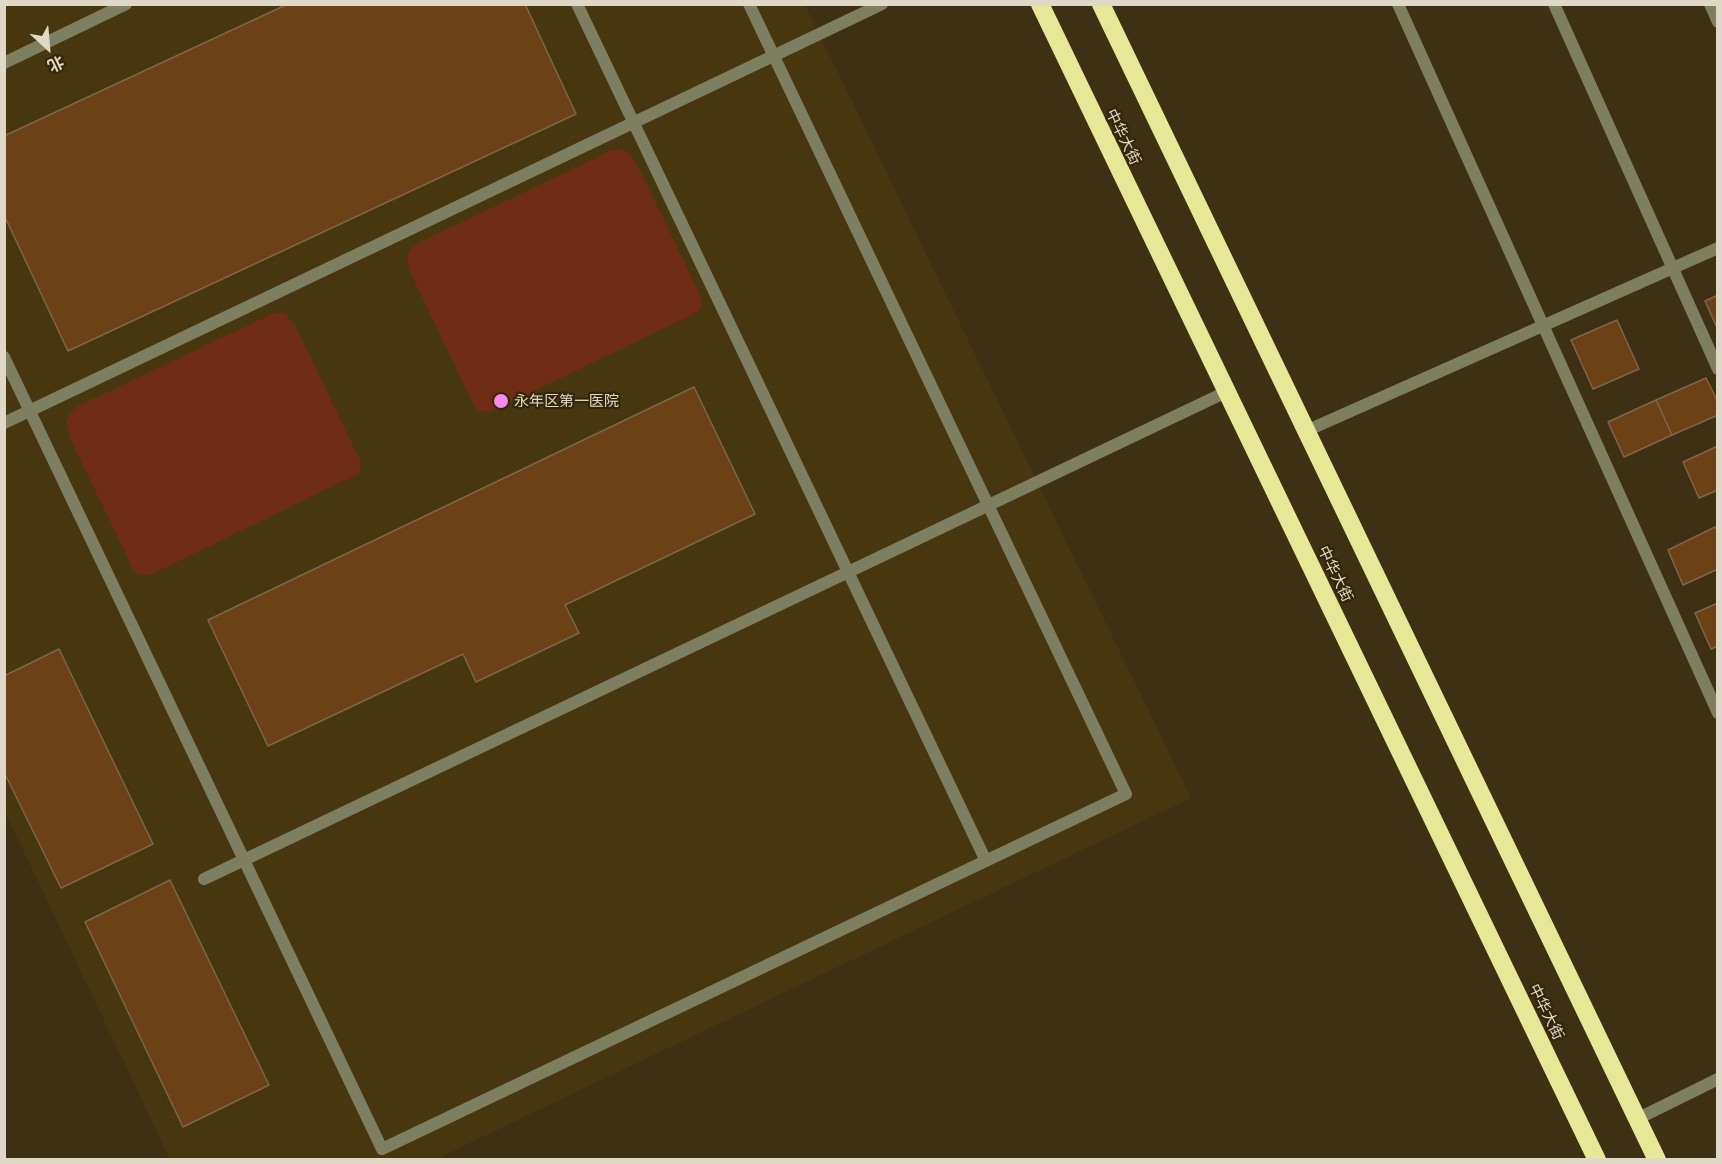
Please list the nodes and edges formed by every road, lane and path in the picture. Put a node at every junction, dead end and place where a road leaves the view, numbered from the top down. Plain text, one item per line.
1 (126, 4) edge
2 (578, 4) edge
3 (749, 4) edge
4 (882, 4) edge
5 (1040, 4) edge
6 (1101, 4) edge
7 (1398, 4) edge
8 (1554, 4) edge
9 (1710, 4) edge
10 (1718, 22) edge
11 (774, 56) junction
12 (4, 63) edge
13 (634, 123) junction
14 (1718, 248) edge
15 (1672, 268) junction
16 (1544, 325) junction
17 (4, 357) edge
18 (1718, 369) edge
19 (1226, 392) junction
20 (30, 411) junction
21 (4, 423) edge
22 (1306, 431) junction
23 (988, 505) junction
24 (848, 572) junction
25 (1718, 713) edge
26 (245, 860) junction
27 (986, 861) junction
28 (204, 879) dead end
29 (1718, 1079) edge
30 (1637, 1119) junction
31 (1597, 1160) edge
32 (1657, 1160) edge

1 - 12 street
2 - 13 street
3 - 11 street
4 - 11 street
5 - 19 highway, 中华大街
6 - 22 highway
7 - 16 street
8 - 15 street
9 - 10 street
11 - 13 street
11 - 23 street
13 - 20 street
13 - 24 street
14 - 15 street
15 - 16 street
15 - 18 street
16 - 22 street
16 - 25 street
17 - 20 street
19 - 23 street
19 - 31 highway, 中华大街
20 - 21 street
20 - 26 street
22 - 30 highway
23 - 24 street
23 - 27 street
24 - 26 street
24 - 27 street
26 - 27 street
26 - 28 street
29 - 30 street
30 - 32 highway

